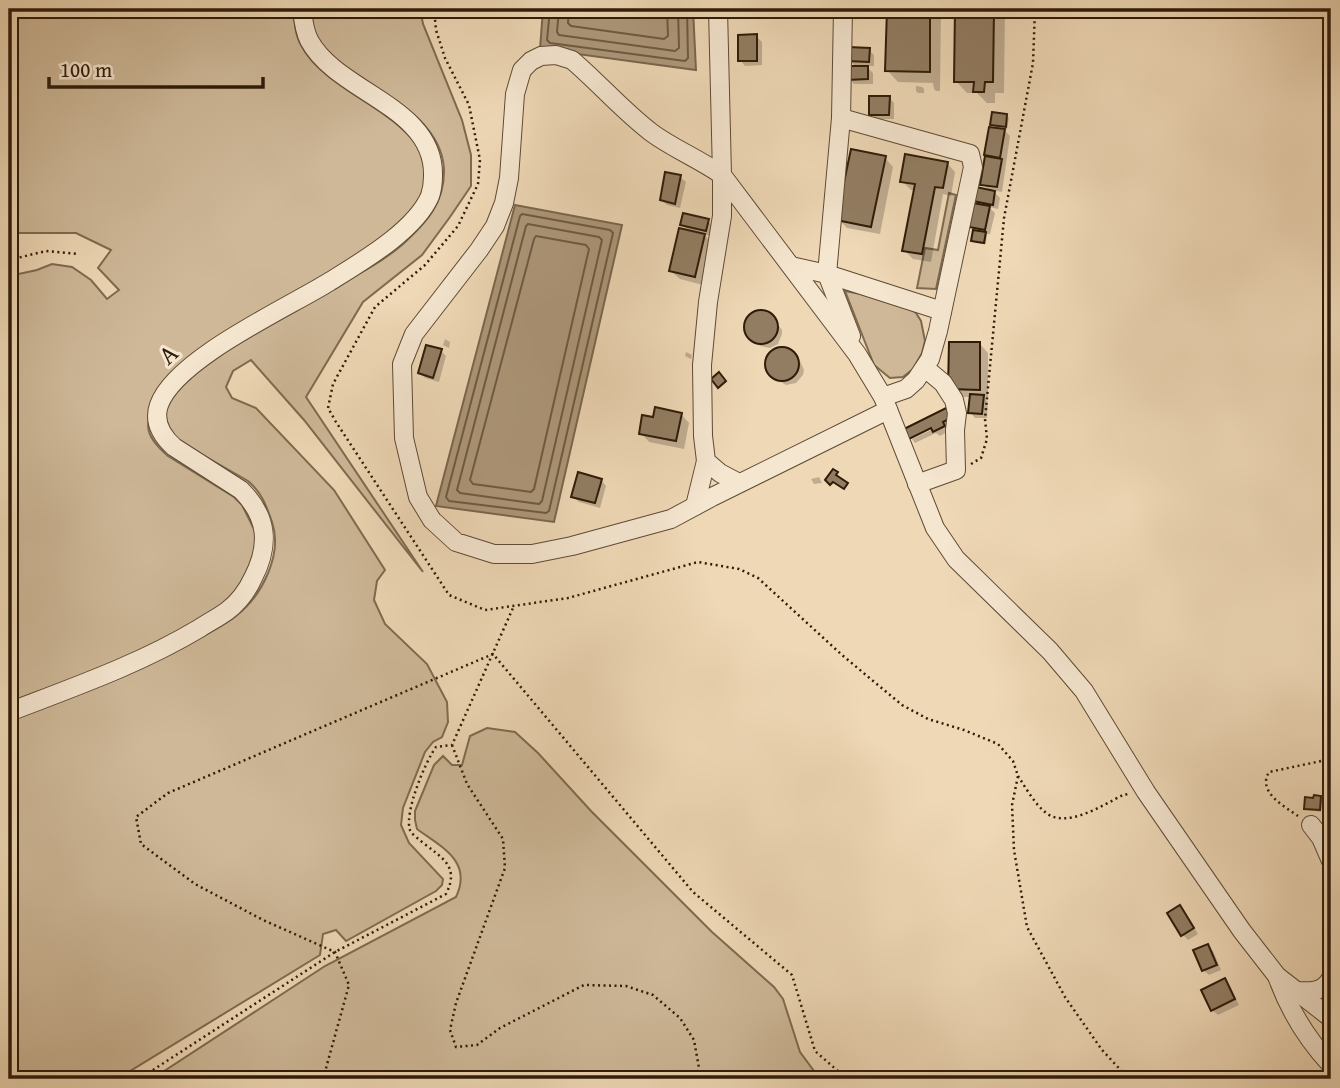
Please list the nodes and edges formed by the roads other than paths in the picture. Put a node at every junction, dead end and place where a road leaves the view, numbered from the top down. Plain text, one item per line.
1 (302, 9) edge
2 (718, 9) edge
3 (843, 9) edge
4 (841, 118) junction
5 (722, 175) junction
6 (791, 266) junction
7 (827, 274) junction
8 (942, 311) junction
9 (858, 354) junction
10 (925, 368) junction
11 (885, 403) junction
12 (706, 461) junction
13 (739, 483) junction
14 (917, 484) junction
15 (695, 506) junction
16 (9, 712) edge
17 (1311, 825) road end
18 (1331, 861) edge
19 (1277, 976) junction
20 (1331, 978) edge
21 (1296, 991) junction
22 (1331, 1018) edge
23 (1331, 1065) edge

1 - 16 street, A
2 - 5 street
3 - 4 street
4 - 7 street
4 - 8 street
5 - 6 street
5 - 12 street
5 - 15 street
6 - 7 street
6 - 9 street
7 - 8 street
7 - 9 street
8 - 10 street
9 - 11 street
10 - 11 street
10 - 14 street
11 - 13 street
11 - 14 street
12 - 13 street
12 - 15 street
13 - 15 street
14 - 19 street
17 - 18 street
19 - 21 street
19 - 23 street
20 - 21 street
21 - 22 street

